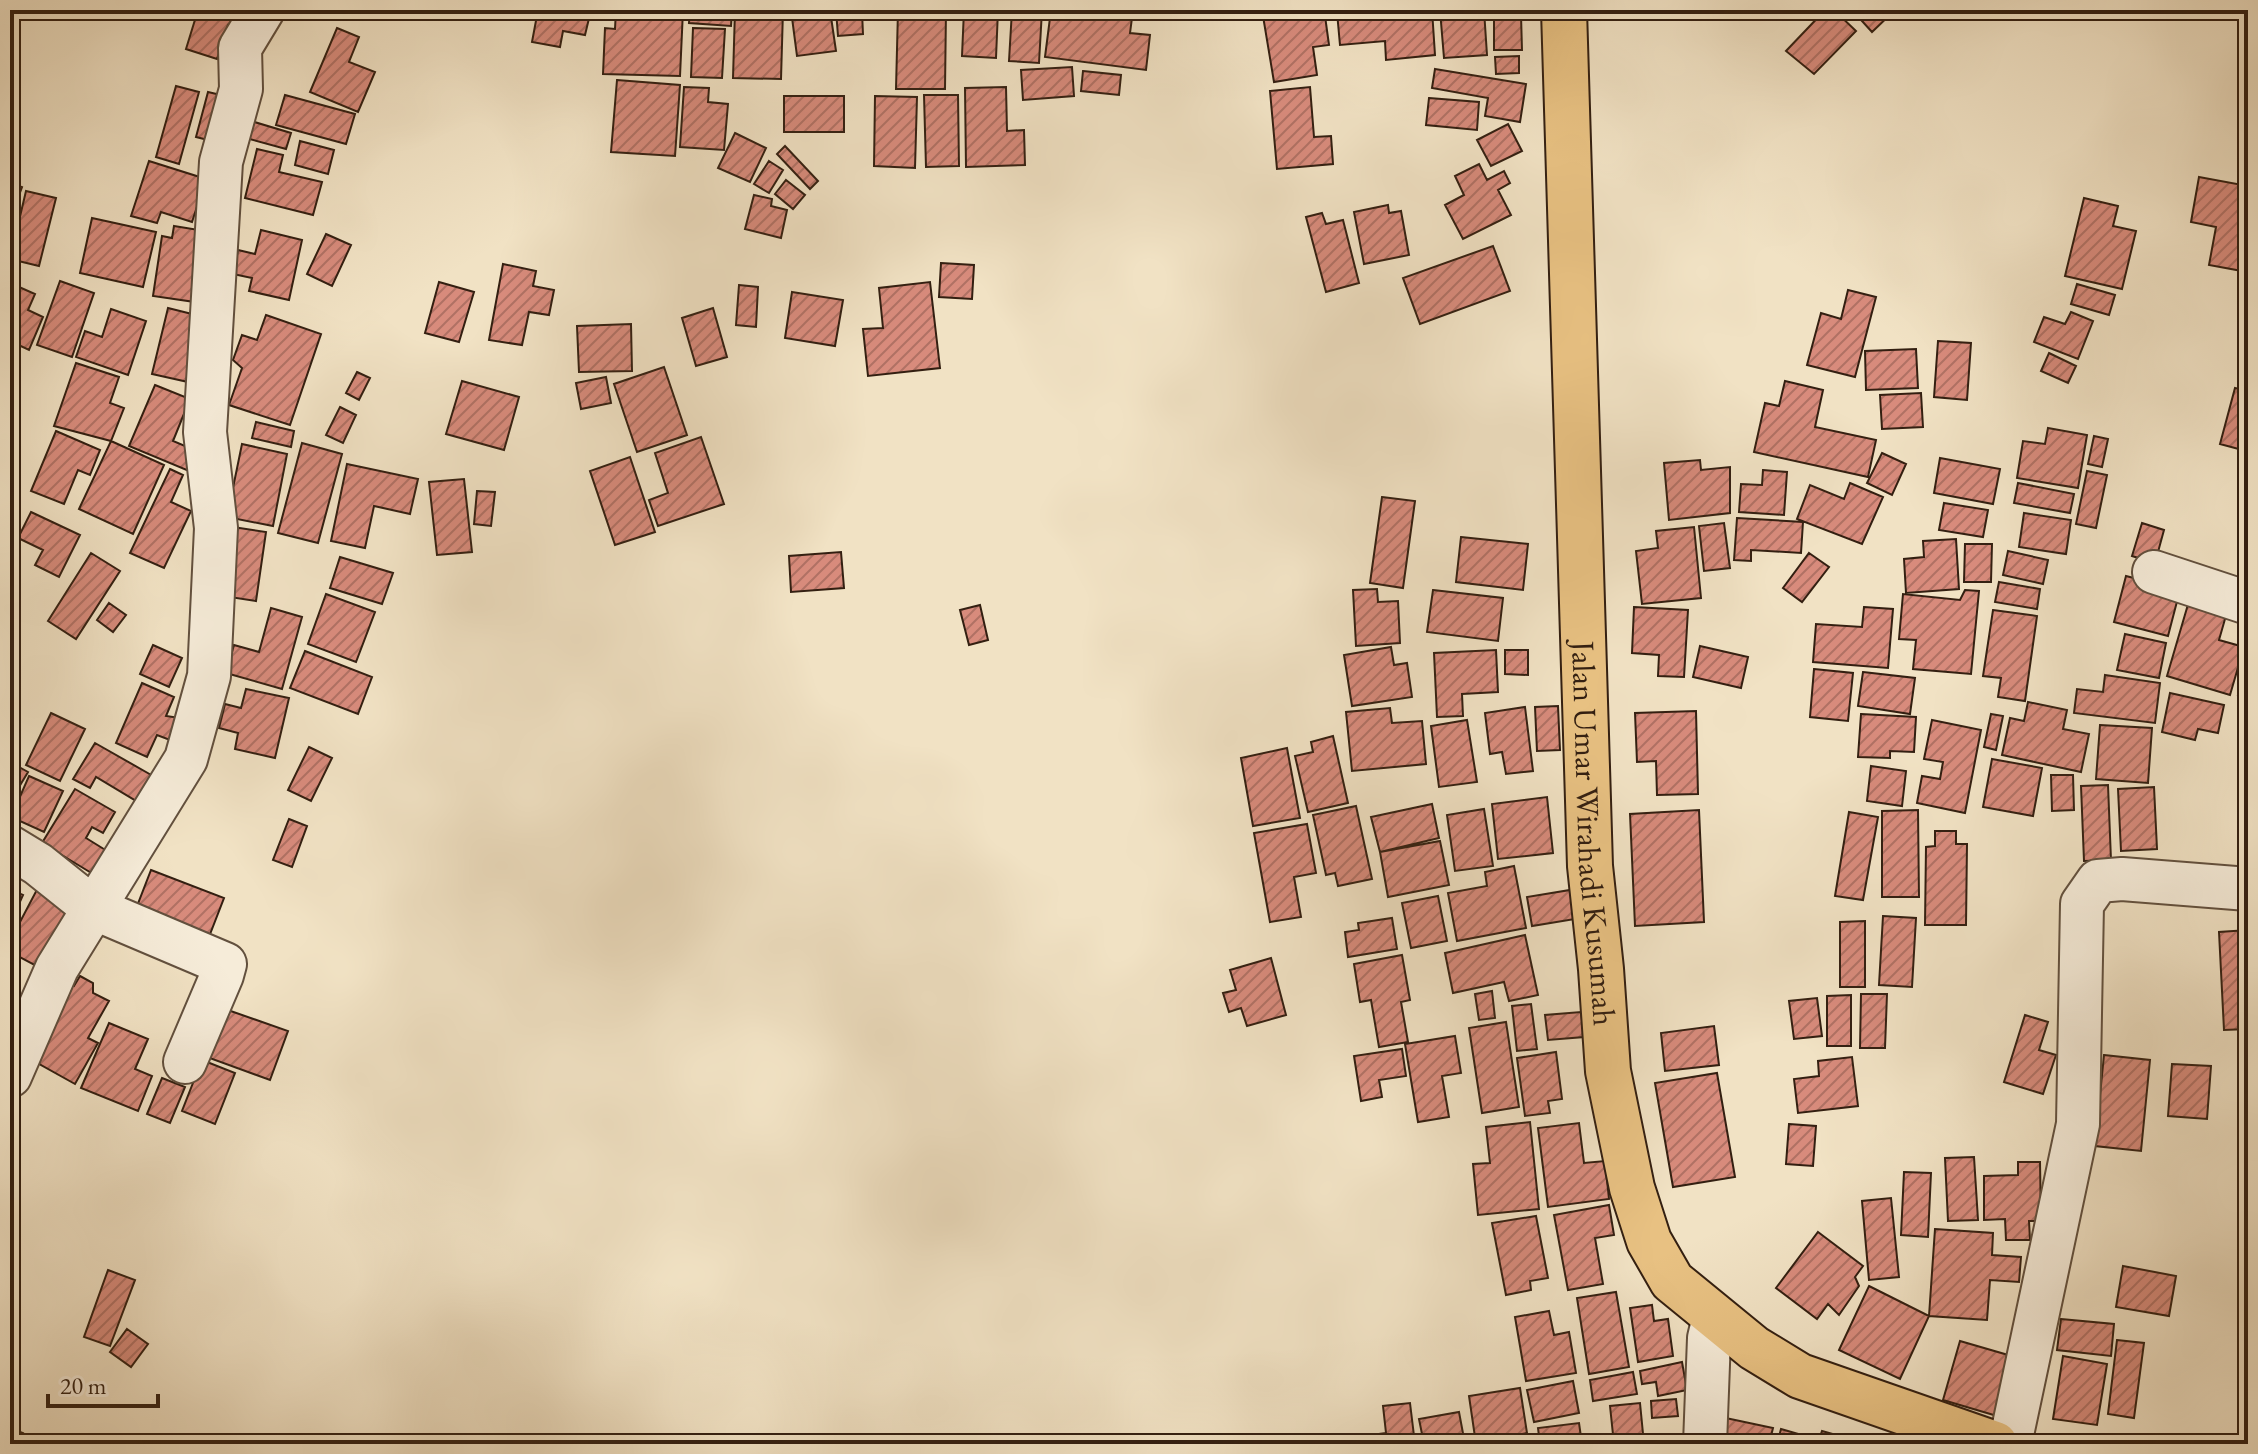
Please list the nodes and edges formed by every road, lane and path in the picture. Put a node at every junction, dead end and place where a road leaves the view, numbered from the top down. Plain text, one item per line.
1 (263, 10) edge
2 (1564, 10) edge
3 (2154, 572) dead end
4 (2248, 603) edge
5 (10, 847) edge
6 (2248, 889) edge
7 (93, 908) junction
8 (185, 1062) dead end
9 (10, 1076) edge
10 (1714, 1317) junction
11 (1705, 1444) edge
12 (1995, 1444) edge
13 (2010, 1444) edge

1 - 7 street
2 - 10 main road, Jalan Umar Wirahadi Kusumah
3 - 4 street
5 - 7 street
6 - 13 street
7 - 8 street
7 - 9 street
10 - 11 street
10 - 12 main road, Jalan Umar Wirahadi Kusumah

